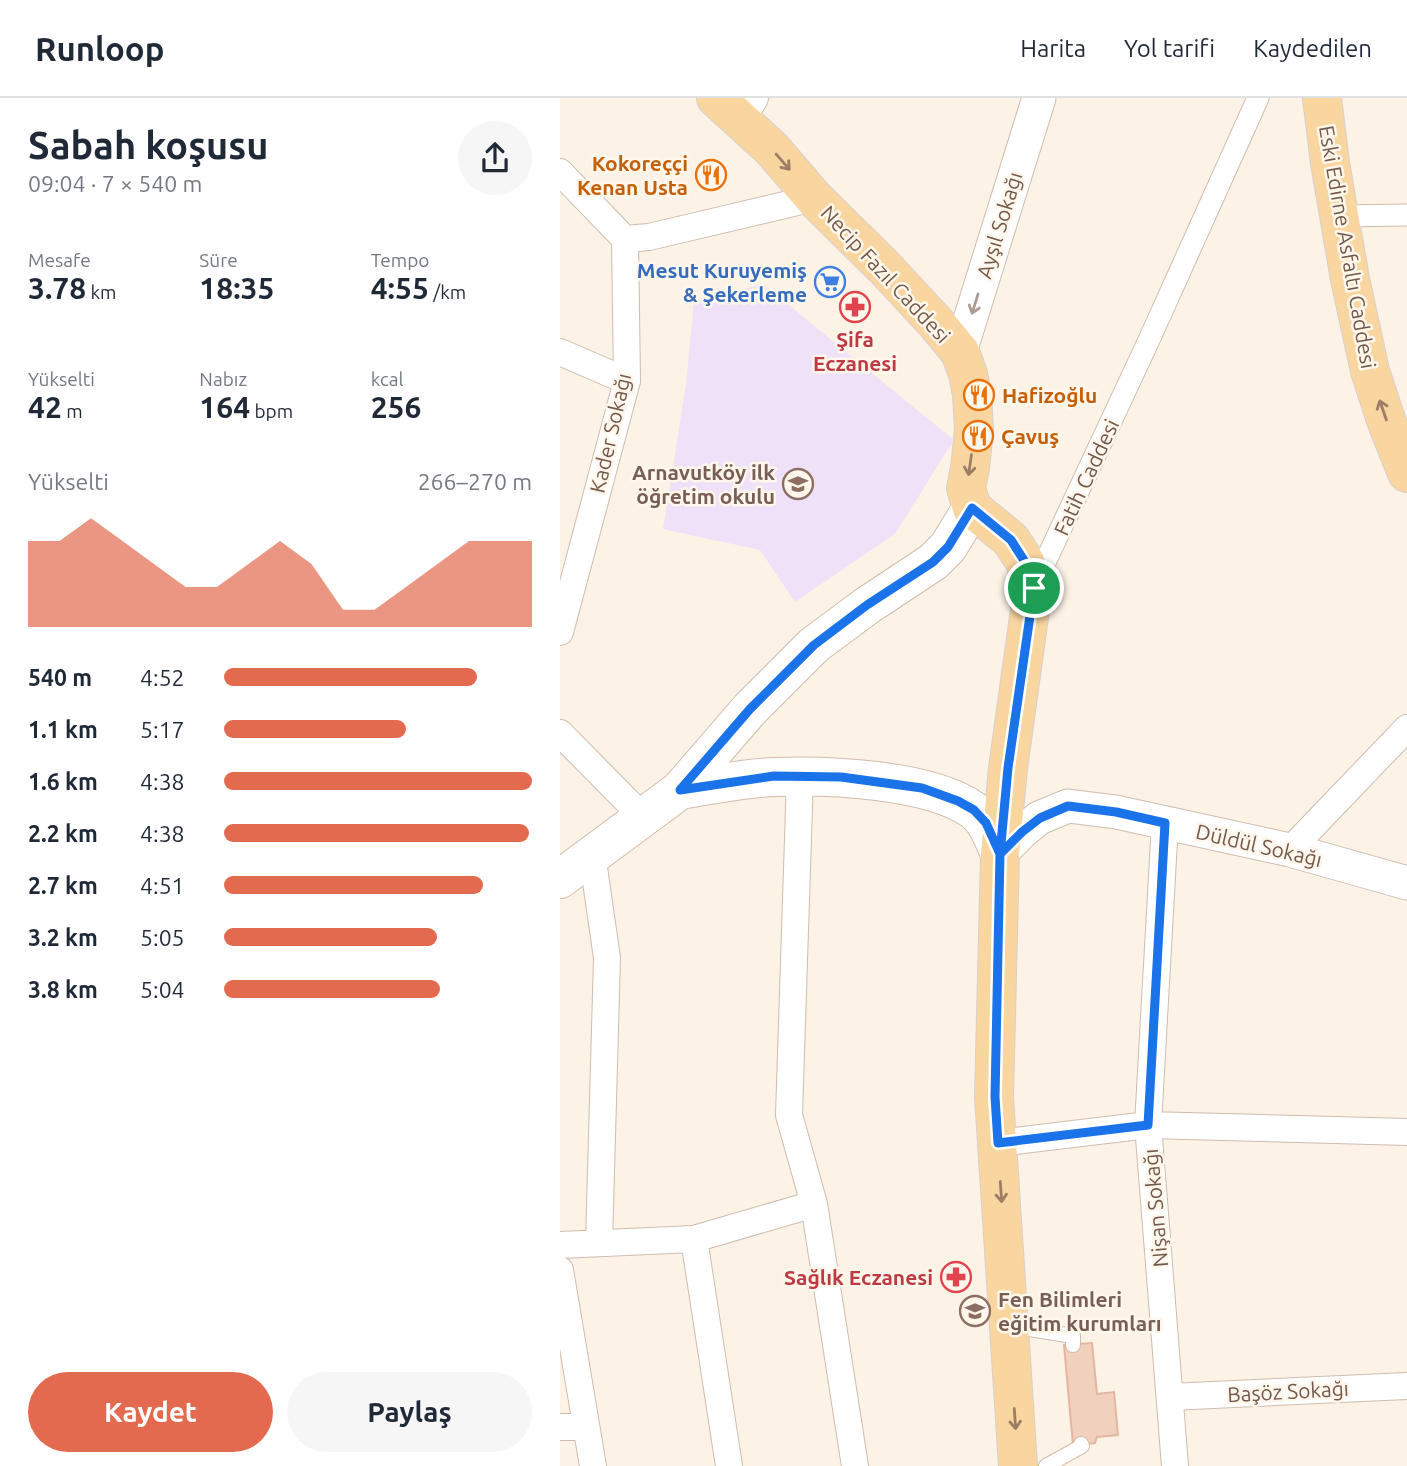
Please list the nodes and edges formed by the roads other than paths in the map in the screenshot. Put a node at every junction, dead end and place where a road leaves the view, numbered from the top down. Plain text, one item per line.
1 (1039, 98) edge
2 (1258, 98) edge
3 (1322, 98) edge
4 (738, 106) edge
5 (560, 172) edge
6 (814, 198) junction
7 (1407, 215) edge
8 (1340, 216) junction
9 (625, 239) junction
10 (560, 352) edge
11 (960, 352) junction
12 (627, 381) junction
13 (1407, 473) edge
14 (972, 508) junction
15 (1034, 588) junction
16 (560, 632) edge
17 (750, 709) junction
18 (1407, 728) edge
19 (560, 733) edge
20 (787, 777) junction
21 (680, 790) junction
22 (643, 817) junction
23 (1165, 823) junction
24 (1290, 850) junction
25 (592, 854) junction
26 (1000, 854) junction
27 (560, 878) edge
28 (1407, 883) edge
29 (1148, 1125) junction
30 (1407, 1132) edge
31 (998, 1143) junction
32 (814, 1204) junction
33 (694, 1239) junction
34 (599, 1243) junction
35 (560, 1245) edge
36 (560, 1270) edge
37 (1009, 1326) junction
38 (1073, 1345) dead end
39 (1407, 1386) edge
40 (1170, 1397) junction
41 (573, 1427) edge
42 (1081, 1444) dead end
43 (593, 1466) edge
44 (729, 1466) edge
45 (855, 1466) edge
46 (1018, 1466) edge
47 (1046, 1466) edge
48 (1175, 1466) edge

1 -> 11 street, Ayşıl Sokağı
2 - 15 street, Fatih Caddesi
3 - 8 main road, Eski Edirne Asfaltı Caddesi
4 -> 6 main road, Necip Fazıl Caddesi
5 - 9 street
6 - 9 street
6 - 11 main road, Necip Fazıl Caddesi
7 - 8 street
13 -> 8 main road, Eski Edirne Asfaltı Caddesi
9 - 12 street, Kader Sokağı
10 - 12 street
11 -> 14 main road, Necip Fazıl Caddesi
12 - 16 street, Kader Sokağı
14 - 15 main road
14 - 17 main road
15 - 26 main road, Fatih Caddesi
17 - 20 main road
17 - 21 main road
18 - 24 street
19 - 22 street
20 - 21 main road
20 - 26 main road
20 - 32 street
21 - 22 main road
22 - 25 main road
23 - 24 street, Düldül Sokağı
23 - 26 street, Düldül Sokağı
23 - 29 street, Nişan Sokağı
24 - 28 street, Düldül Sokağı
25 - 27 main road
25 - 34 street
26 - 31 main road, Fatih Caddesi
29 - 30 street
29 - 31 street
29 - 40 street, Nişan Sokağı
31 -> 37 main road, Fatih Caddesi
32 - 33 street
32 - 45 street
33 - 34 street
33 - 44 street
34 - 35 street
36 - 41 street
37 - 38 lane
37 -> 46 main road, Fatih Caddesi
39 - 40 street, Başöz Sokağı
40 - 48 street, Nişan Sokağı
41 - 43 street
42 - 47 lane

